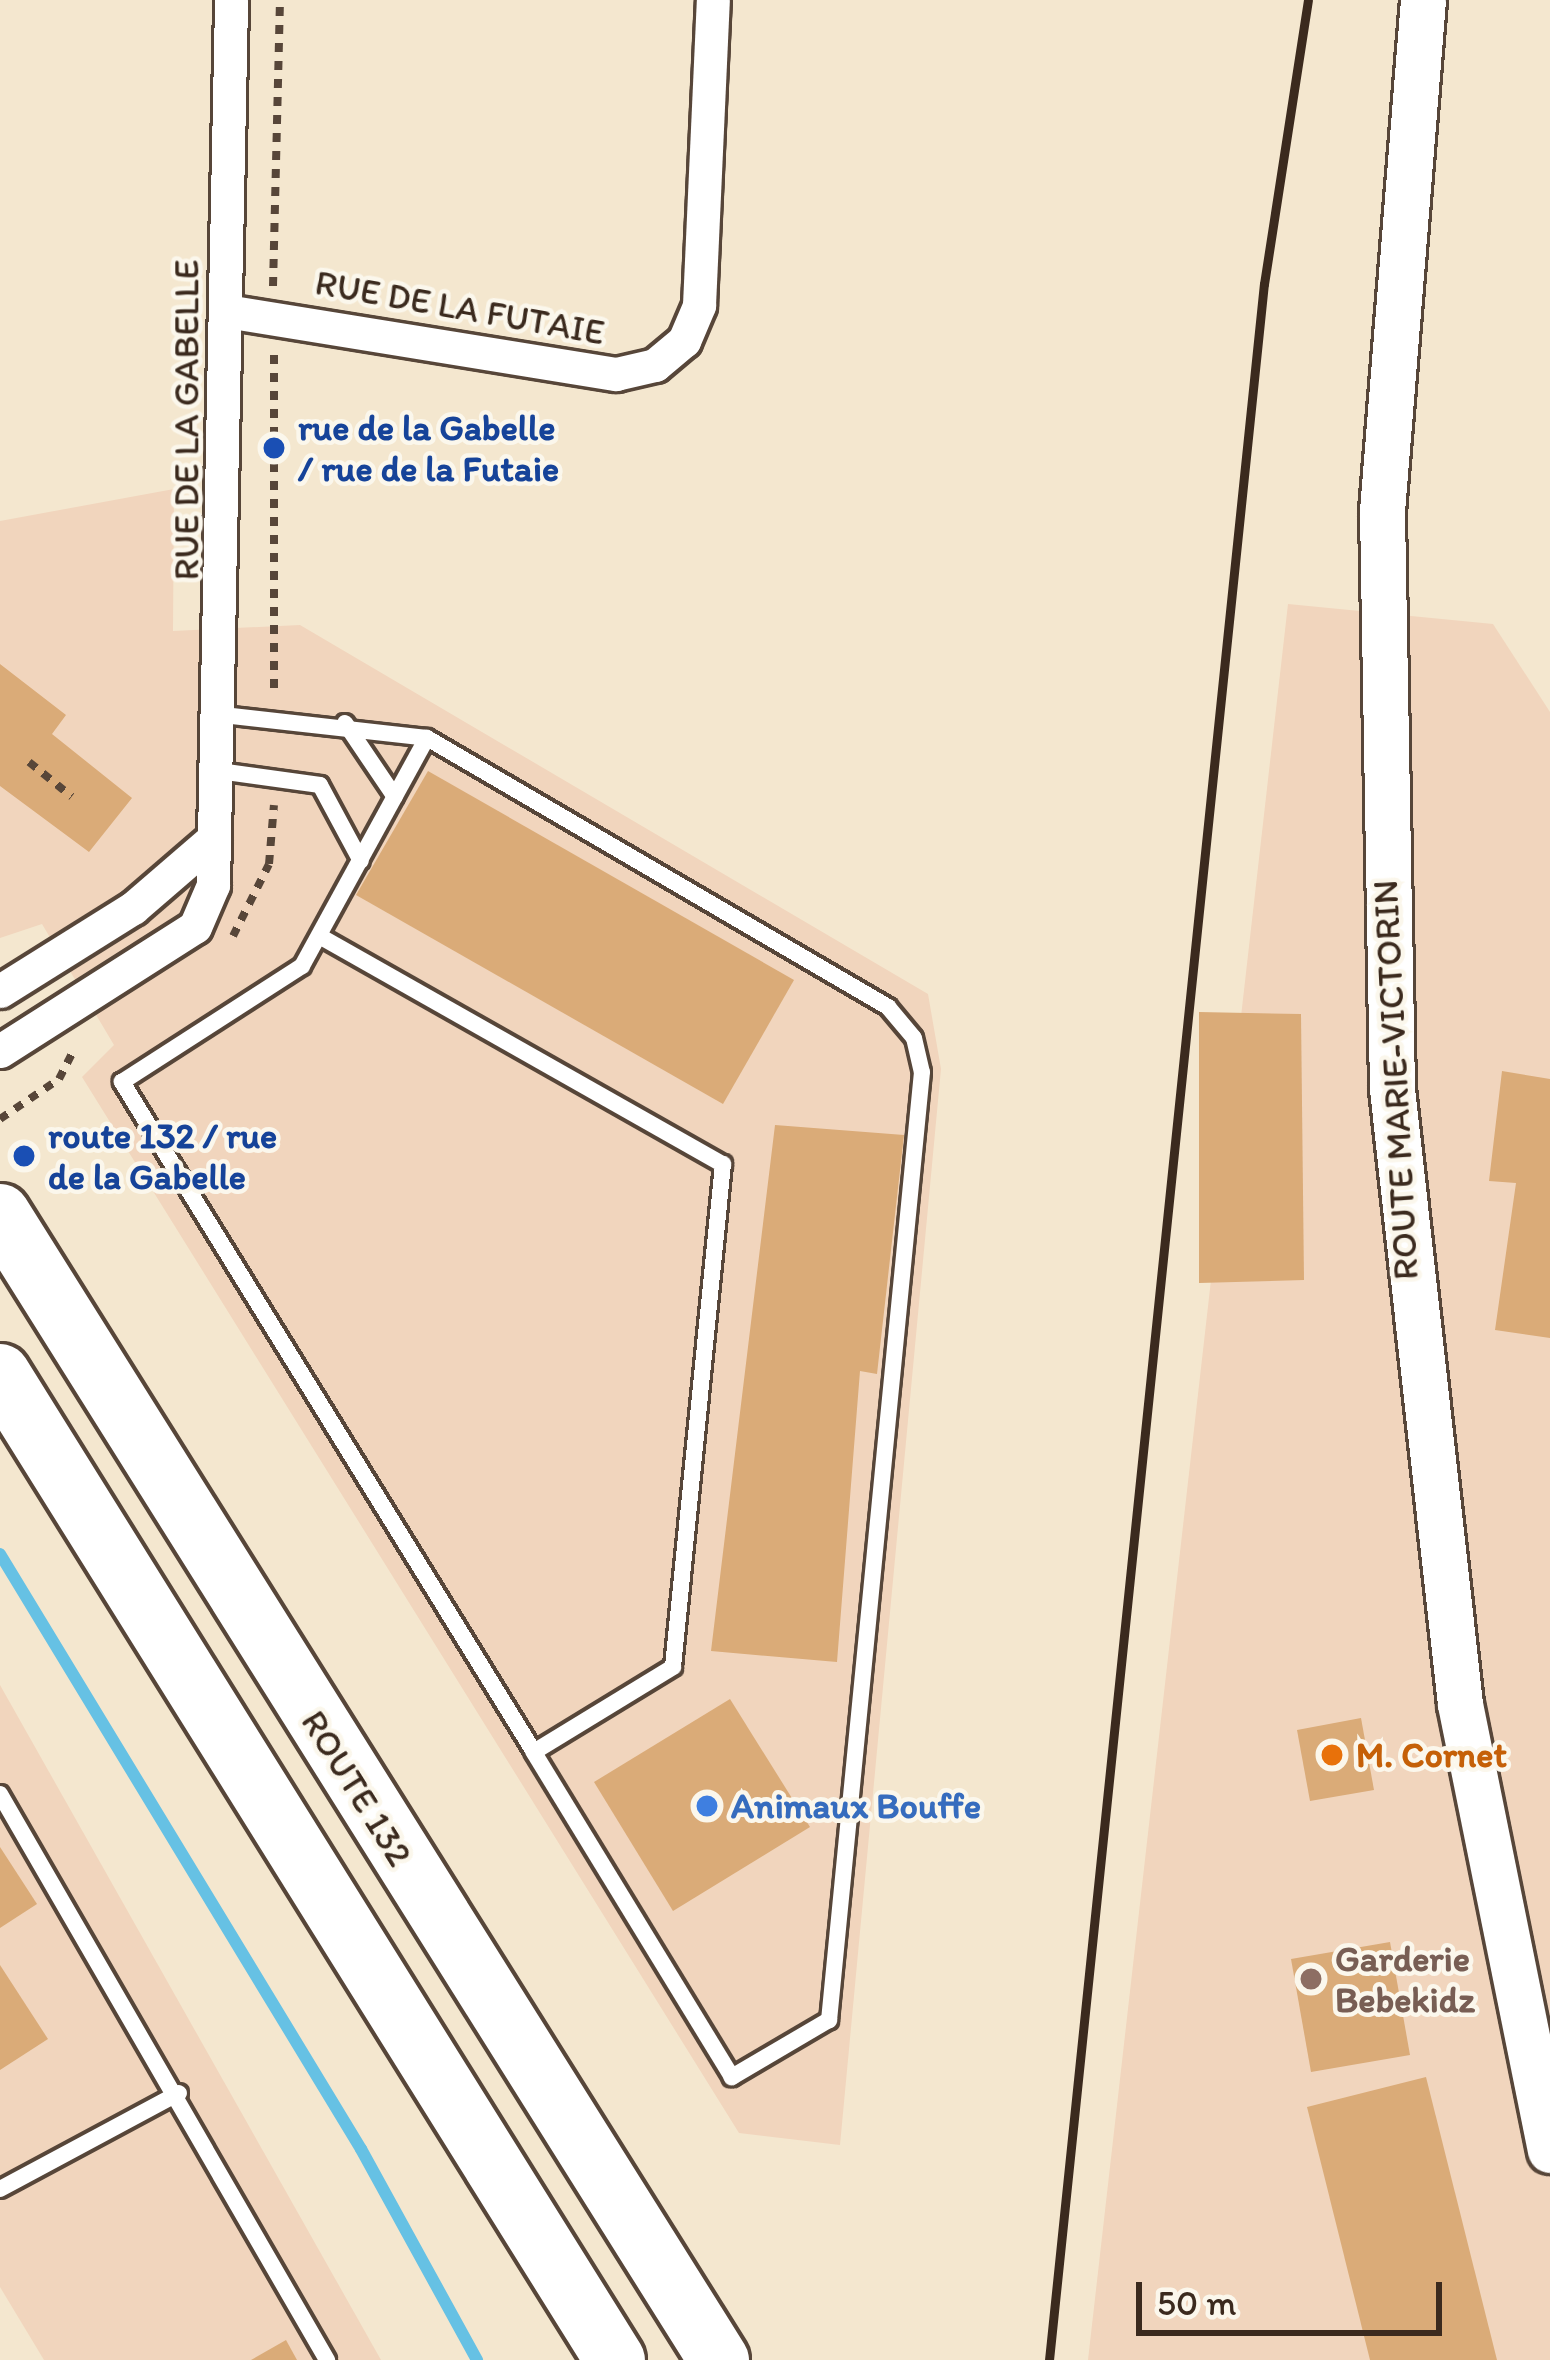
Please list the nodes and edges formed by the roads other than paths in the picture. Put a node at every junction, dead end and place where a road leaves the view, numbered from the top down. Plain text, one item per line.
1 (231, 0) edge
2 (712, 0) edge
3 (1423, 0) edge
4 (226, 311) junction
5 (223, 715) junction
6 (345, 723) junction
7 (427, 738) junction
8 (219, 771) junction
9 (395, 797) junction
10 (213, 838) junction
11 (361, 861) junction
12 (321, 937) junction
13 (0, 991) edge
14 (0, 1052) edge
15 (0, 1214) edge
16 (0, 1375) edge
17 (534, 1752) junction
18 (0, 1795) edge
19 (179, 2093) junction
20 (1550, 2150) edge
21 (0, 2189) edge
22 (327, 2360) edge
23 (614, 2360) edge
24 (719, 2360) edge

1 - 4 street, RUE DE LA GABELLE
2 - 4 street, RUE DE LA FUTAIE
3 - 20 street, ROUTE MARIE-VICTORIN
4 - 5 street, RUE DE LA GABELLE
5 - 6 lane
5 - 8 street, RUE DE LA GABELLE
6 - 7 lane
6 - 9 lane
7 - 9 lane
7 - 17 lane
8 - 10 street, RUE DE LA GABELLE
8 - 11 lane
9 - 11 lane
10 - 13 street
10 - 14 street, RUE DE LA GABELLE
11 - 12 lane
12 - 17 lane
12 - 17 lane
15 - 24 highway, ROUTE 132
16 - 23 highway
18 - 19 lane
19 - 21 lane
19 - 22 lane

